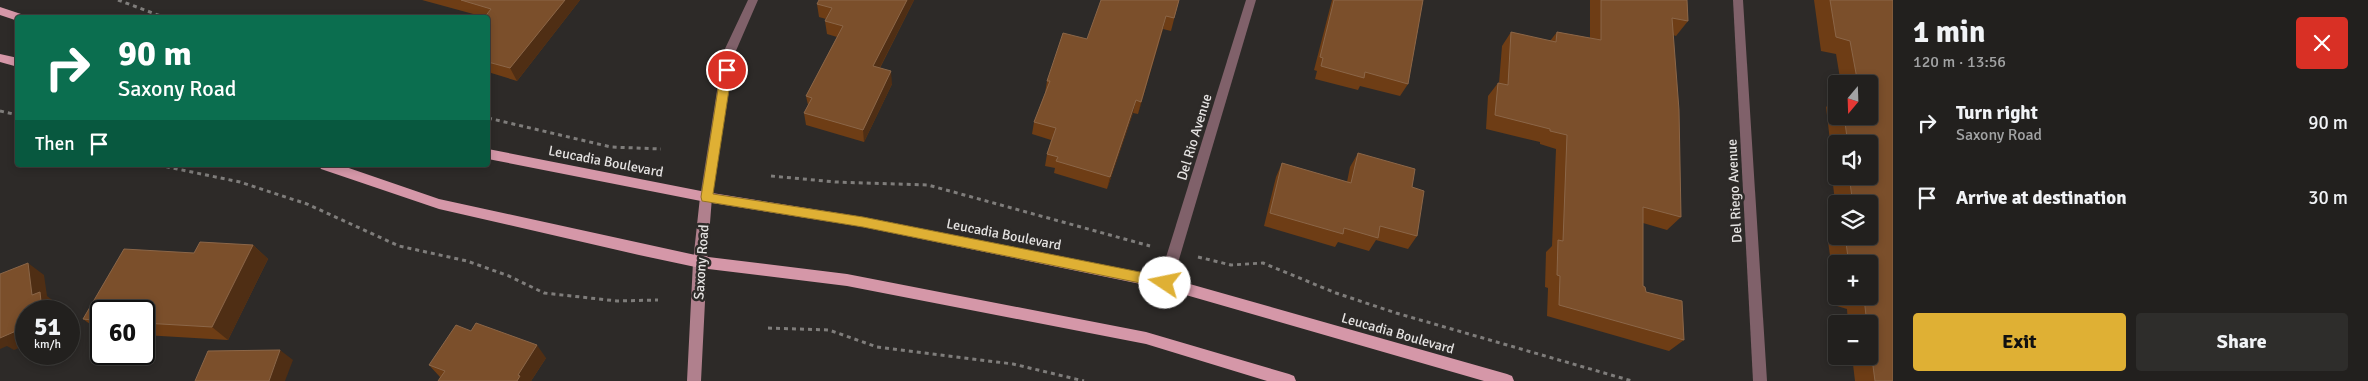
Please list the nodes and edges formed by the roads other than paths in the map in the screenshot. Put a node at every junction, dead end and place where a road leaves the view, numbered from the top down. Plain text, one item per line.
1 (753, 0) edge
2 (1252, 0) edge
3 (1738, 0) edge
4 (0, 11) edge
5 (15, 16) edge
6 (0, 58) edge
7 (15, 62) edge
8 (490, 154) edge
9 (331, 167) edge
10 (706, 197) junction
11 (700, 262) junction
12 (1165, 283) junction
13 (694, 381) edge
14 (1288, 381) edge
15 (1507, 381) edge
16 (1760, 381) edge

1 - 10 street, Saxony Road
2 - 12 street, Del Rio Avenue
3 - 16 street, Del Riego Avenue
4 - 5 main road
6 - 7 main road
8 - 10 main road, Leucadia Boulevard
9 - 11 main road
10 - 11 main road, Saxony Road
10 - 12 main road, Leucadia Boulevard
11 - 13 main road, Saxony Road
11 - 14 main road
12 - 15 main road, Leucadia Boulevard

